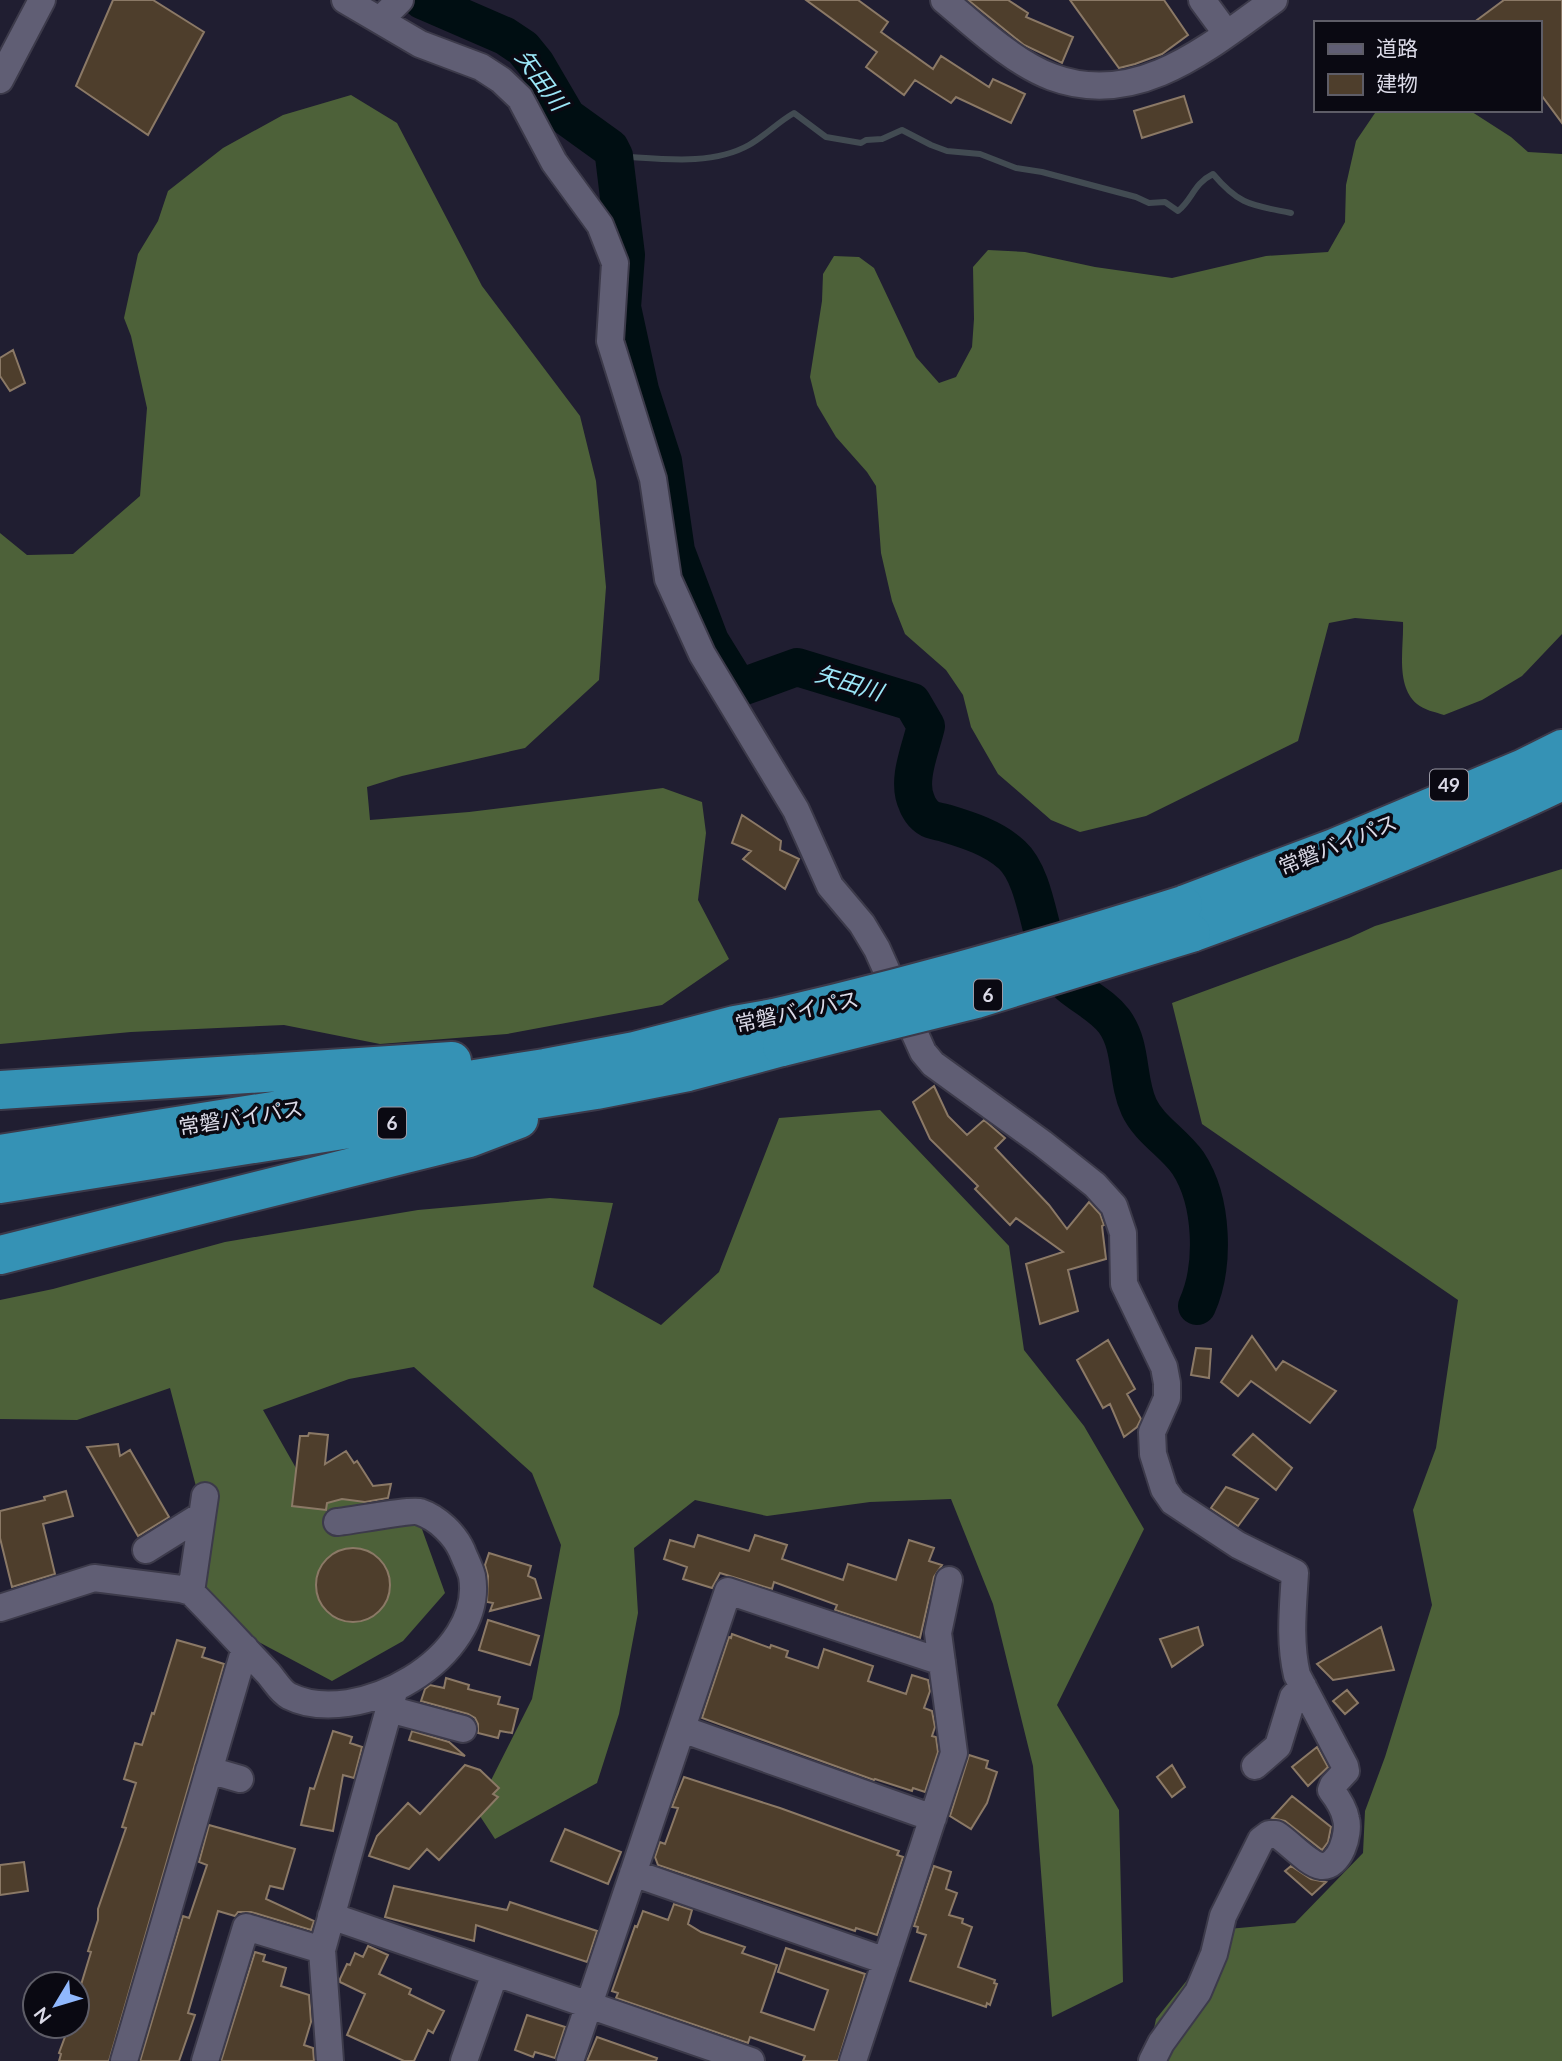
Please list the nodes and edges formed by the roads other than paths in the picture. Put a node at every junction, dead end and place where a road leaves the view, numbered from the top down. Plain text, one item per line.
1 (43, 0) edge
2 (345, 0) edge
3 (400, 0) edge
4 (944, 0) edge
5 (1202, 0) edge
6 (1274, 0) edge
7 (381, 19) junction
8 (1227, 34) junction
9 (0, 80) edge
10 (1562, 720) edge
11 (1562, 749) edge
12 (1562, 781) edge
13 (1562, 795) edge
14 (1344, 861) junction
15 (735, 1025) junction
16 (778, 1033) junction
17 (0, 1090) edge
18 (596, 1090) junction
19 (0, 1154) edge
20 (0, 1184) edge
21 (0, 1255) edge
22 (337, 1522) dead end
23 (146, 1550) dead end
24 (949, 1580) dead end
25 (191, 1592) junction
26 (0, 1608) edge
27 (245, 1648) junction
28 (942, 1662) junction
29 (1303, 1686) junction
30 (392, 1698) junction
31 (463, 1729) dead end
32 (682, 1730) junction
33 (1255, 1766) dead end
34 (209, 1770) junction
35 (240, 1779) dead end
36 (933, 1818) junction
37 (633, 1873) junction
38 (331, 1916) junction
39 (322, 1950) junction
40 (886, 1961) junction
41 (495, 1973) junction
42 (589, 2005) junction
43 (124, 2061) edge
44 (205, 2061) edge
45 (330, 2061) edge
46 (464, 2061) edge
47 (570, 2061) edge
48 (751, 2061) edge
49 (853, 2061) edge
50 (1152, 2061) edge

1 - 9 street
2 - 7 street
3 - 7 street
4 - 8 street
5 - 8 street
6 - 8 street
7 - 29 street
10 - 14 highway, 49
11 - 14 highway, 常磐バイパス / 6
12 - 14 highway, 常磐バイパス / 6
13 - 14 highway, 49
14 - 16 highway, 常磐バイパス / 6, bridge
15 - 16 highway, 常磐バイパス / 6
15 - 17 highway
15 - 19 highway, 常磐バイパス / 6
16 - 18 highway, 常磐バイパス / 6
18 - 20 highway, 常磐バイパス / 6
18 - 21 highway
22 - 30 street
23 - 25 street
24 - 28 street
25 - 26 street
25 - 27 street
27 - 30 street
27 - 34 street
28 - 32 street
28 - 36 street
29 - 33 street
29 - 50 street
30 - 31 street
30 - 38 street
32 - 36 street
32 - 37 street
34 - 35 street
34 - 43 street
36 - 40 street
37 - 40 street
37 - 42 street
38 - 39 street
38 - 41 street
39 - 44 street
39 - 45 street
40 - 49 street
41 - 42 street
41 - 46 street
42 - 47 street
42 - 48 street

